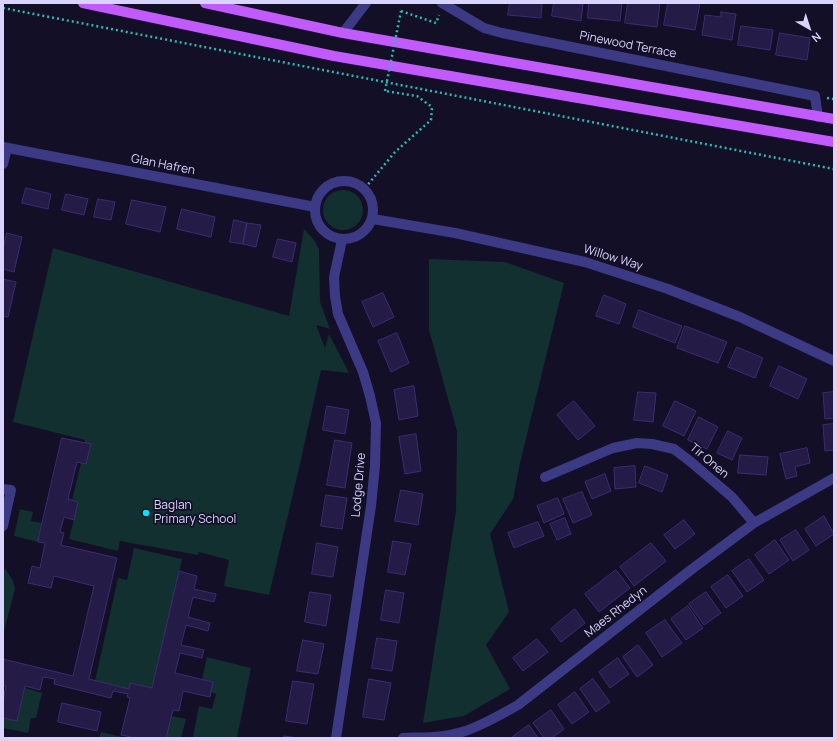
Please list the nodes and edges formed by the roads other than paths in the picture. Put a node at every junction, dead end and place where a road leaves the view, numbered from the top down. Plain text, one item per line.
1 (83, 3) edge
2 (205, 3) edge
3 (366, 3) edge
4 (443, 3) edge
5 (343, 32) junction
6 (818, 117) junction
7 (834, 119) edge
8 (834, 142) edge
9 (5, 148) edge
10 (3, 164) edge
11 (315, 207) junction
12 (373, 219) junction
13 (342, 240) junction
14 (834, 361) edge
15 (545, 476) dead end
16 (834, 478) edge
17 (3, 489) edge
18 (754, 523) junction
19 (3, 526) edge
20 (336, 738) edge
21 (403, 738) edge

1 - 8 main road
2 - 5 main road
3 - 5 street
4 - 6 street, Pinewood Terrace
5 - 6 main road
6 - 7 main road
9 - 10 street
9 - 11 street, Glan Hafren
11 - 12 street
11 - 13 street
12 - 13 street
12 - 14 street, Willow Way
13 - 20 street, Lodge Drive
15 - 18 street, Tir Onen
16 - 18 street, Maes Rhedyn
17 - 19 street
18 - 21 street, Maes Rhedyn

